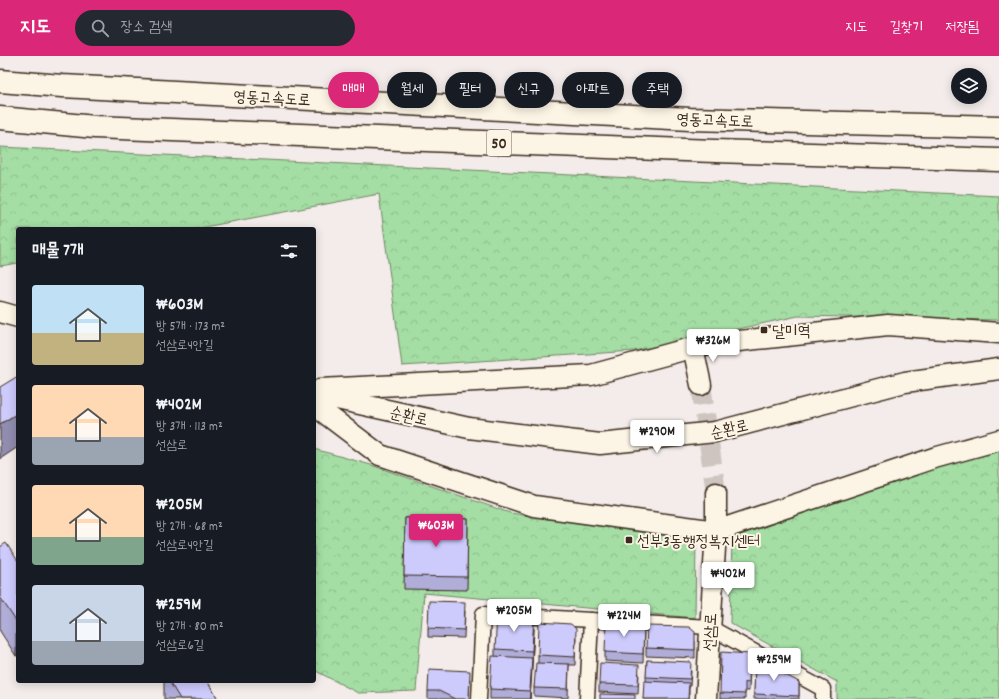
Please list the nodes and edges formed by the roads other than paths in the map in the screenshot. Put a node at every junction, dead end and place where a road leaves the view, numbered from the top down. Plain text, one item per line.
1 (0, 80) edge
2 (0, 118) edge
3 (999, 127) edge
4 (999, 160) edge
5 (0, 312) edge
6 (16, 316) edge
7 (999, 333) edge
8 (693, 347) junction
9 (999, 369) edge
10 (702, 385) tunnel mouth
11 (316, 389) edge
12 (316, 394) edge
13 (316, 407) edge
14 (999, 440) edge
15 (716, 493) tunnel mouth
16 (716, 531) junction
17 (591, 620) junction
18 (710, 627) junction
19 (479, 699) edge
20 (587, 699) edge
21 (706, 699) edge
22 (823, 699) edge

1 - 3 highway, 영동고속도로 / 50
2 - 4 highway, 영동고속도로 / 50
5 - 6 main road
7 - 8 main road
8 - 10 main road
8 - 11 main road
9 - 12 main road, 순환로
13 - 16 main road
14 - 16 main road
15 - 16 main road, 선삼로
16 - 18 main road, 선삼로
17 - 18 street
17 - 19 street
17 - 20 street
18 - 21 main road, 선삼로
18 - 22 street

